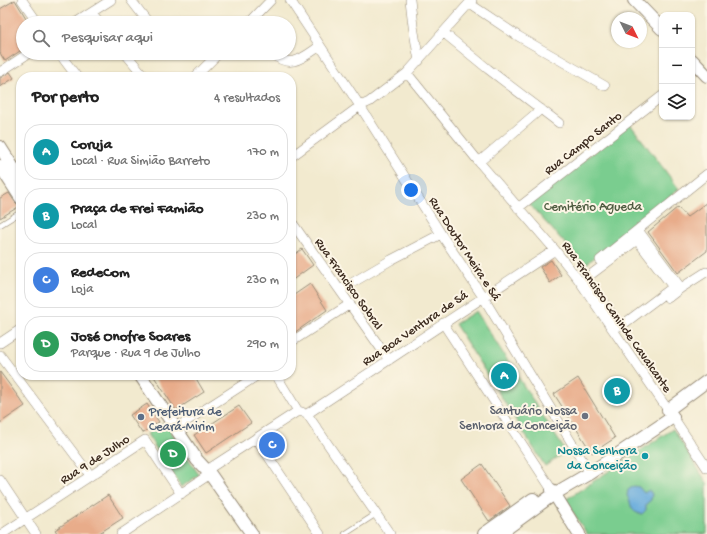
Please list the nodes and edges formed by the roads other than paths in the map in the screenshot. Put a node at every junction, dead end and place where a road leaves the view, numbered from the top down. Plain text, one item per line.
1 (22, 0) edge
2 (110, 0) edge
3 (131, 0) edge
4 (271, 0) edge
5 (290, 0) edge
6 (410, 0) edge
7 (634, 0) edge
8 (471, 2) edge
9 (92, 13) junction
10 (33, 16) edge
11 (87, 16) edge
12 (94, 16) edge
13 (143, 16) edge
14 (256, 16) edge
15 (659, 26) edge
16 (444, 33) junction
17 (320, 46) junction
18 (18, 60) edge
19 (64, 60) edge
20 (131, 60) edge
21 (212, 60) edge
22 (280, 60) edge
23 (419, 61) junction
24 (0, 72) edge
25 (73, 72) edge
26 (141, 72) edge
27 (200, 72) edge
28 (407, 73) junction
29 (605, 86) dead end
30 (659, 98) edge
31 (360, 106) junction
32 (541, 109) junction
33 (559, 123) dead end
34 (0, 147) edge
35 (296, 153) edge
36 (479, 162) junction
37 (0, 166) edge
38 (16, 172) edge
39 (707, 174) edge
40 (16, 190) edge
41 (518, 208) junction
42 (16, 215) edge
43 (0, 225) edge
44 (296, 228) edge
45 (638, 230) junction
46 (441, 234) junction
47 (556, 250) junction
48 (706, 272) dead end
49 (578, 279) junction
50 (677, 288) junction
51 (340, 290) junction
52 (483, 297) junction
53 (350, 304) junction
54 (443, 323) junction
55 (16, 332) edge
56 (617, 335) junction
57 (296, 339) edge
58 (0, 343) edge
59 (0, 355) edge
60 (388, 360) junction
61 (16, 376) edge
62 (19, 380) edge
63 (143, 380) edge
64 (250, 380) edge
65 (280, 380) edge
66 (707, 381) edge
67 (302, 412) junction
68 (670, 414) junction
69 (176, 428) junction
70 (256, 438) junction
71 (707, 468) edge
72 (209, 472) junction
73 (590, 473) junction
74 (90, 475) junction
75 (0, 480) edge
76 (553, 492) junction
77 (181, 494) junction
78 (376, 514) junction
79 (25, 519) junction
80 (2, 534) edge
81 (36, 534) edge
82 (121, 534) edge
83 (252, 534) edge
84 (320, 534) edge
85 (345, 534) edge
86 (390, 534) edge
87 (484, 534) edge
88 (499, 534) edge
89 (579, 534) edge

1 - 10 street
2 - 9 street
3 - 13 street
4 - 14 street
5 - 17 street, Rua Doutor Meira e Sá
6 - 23 street
7 - 15 main road
8 - 16 street
8 - 29 street
9 - 11 street
9 - 12 street
16 - 23 street
16 - 32 street
17 - 22 street
17 - 31 street, Rua Doutor Meira e Sá
18 - 24 street
19 - 25 street
20 - 26 street
21 - 27 street
23 - 28 street
28 - 31 street
28 - 36 street, Rua Francisco Caninde Cavalcante
30 - 41 street, Rua Campo Santo
31 - 35 street
31 - 46 street, Rua Doutor Meira e Sá
32 - 33 street
32 - 36 street
34 - 38 main road
36 - 41 street, Rua Francisco Caninde Cavalcante
37 - 40 main road
39 - 45 street
41 - 47 street, Rua Francisco Caninde Cavalcante
42 - 43 lane
44 - 51 street, Rua Francisco Sobral
45 - 49 street
45 - 50 street
46 - 51 street
46 - 52 street, Rua Doutor Meira e Sá
47 - 49 street, Rua Francisco Caninde Cavalcante
47 - 52 street, Rua Boa Ventura de Sá
48 - 50 street
49 - 56 street, Rua Francisco Caninde Cavalcante
50 - 50 street
50 - 56 street
51 - 53 street, Rua Francisco Sobral
52 - 54 street, Rua Boa Ventura de Sá
52 - 73 street, Rua Doutor Meira e Sá
53 - 57 street
53 - 60 street, Rua Francisco Sobral
54 - 60 street, Rua Boa Ventura de Sá
54 - 76 street
55 - 58 street
56 - 68 street, Rua Francisco Caninde Cavalcante
59 - 61 street
60 - 67 street, Rua Boa Ventura de Sá
62 - 74 street
63 - 69 main road
64 - 69 street
65 - 67 street
66 - 68 main road
67 - 70 street, Rua Boa Ventura de Sá
67 - 78 street
68 - 71 street, Rua Francisco Caninde Cavalcante
68 - 73 main road
69 - 72 main road
70 - 72 street, Rua Boa Ventura de Sá
70 - 84 street
72 - 77 street, Rua Boa Ventura de Sá
72 - 83 main road
73 - 76 main road
74 - 77 street, Rua 9 de Julho
74 - 79 street, Rua 9 de Julho
75 - 79 street
76 - 87 main road
76 - 88 main road
76 - 89 main road
77 - 82 street, Rua Boa Ventura de Sá
78 - 85 lane
78 - 86 street
79 - 80 street, Rua 9 de Julho
79 - 81 street

